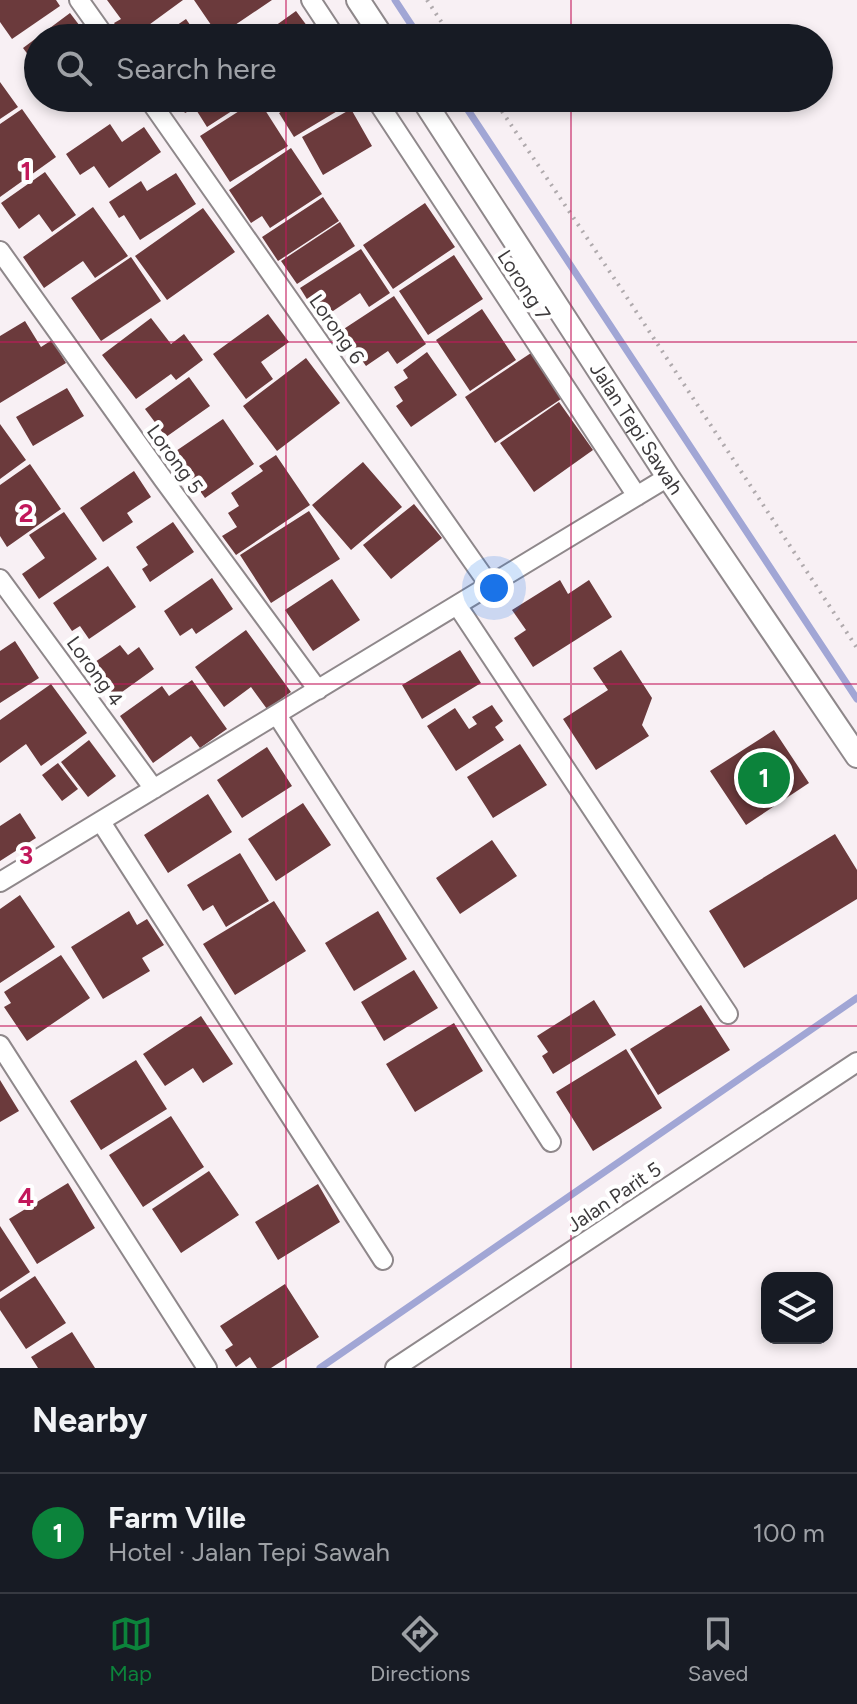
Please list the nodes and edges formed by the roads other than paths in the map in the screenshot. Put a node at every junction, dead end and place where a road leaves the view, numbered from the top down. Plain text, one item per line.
1 (79, 0) edge
2 (311, 0) edge
3 (358, 0) edge
4 (96, 24) edge
5 (327, 24) edge
6 (374, 24) edge
7 (158, 112) edge
8 (384, 112) edge
9 (431, 112) edge
10 (0, 251) edge
11 (668, 477) junction
12 (637, 496) junction
13 (0, 579) edge
14 (490, 586) junction
15 (457, 605) junction
16 (318, 690) junction
17 (277, 715) junction
18 (857, 756) edge
19 (154, 789) junction
20 (101, 822) junction
21 (0, 882) edge
22 (728, 1014) dead end
23 (0, 1045) edge
24 (857, 1062) edge
25 (551, 1142) dead end
26 (383, 1260) dead end
27 (207, 1368) edge
28 (395, 1368) edge

1 - 4 street
2 - 5 street
3 - 6 street
7 - 14 street, Lorong 6
8 - 12 street, Lorong 7
9 - 11 street, Jalan Tepi Sawah
10 - 16 street, Lorong 5
11 - 12 street
11 - 18 street, Jalan Tepi Sawah
12 - 14 street
13 - 19 street, Lorong 4
14 - 15 street
15 - 16 street
15 - 22 street
16 - 17 street
17 - 19 street
17 - 25 street
19 - 20 street
20 - 21 street
20 - 26 street
23 - 27 street
24 - 28 street, Jalan Parit 5

